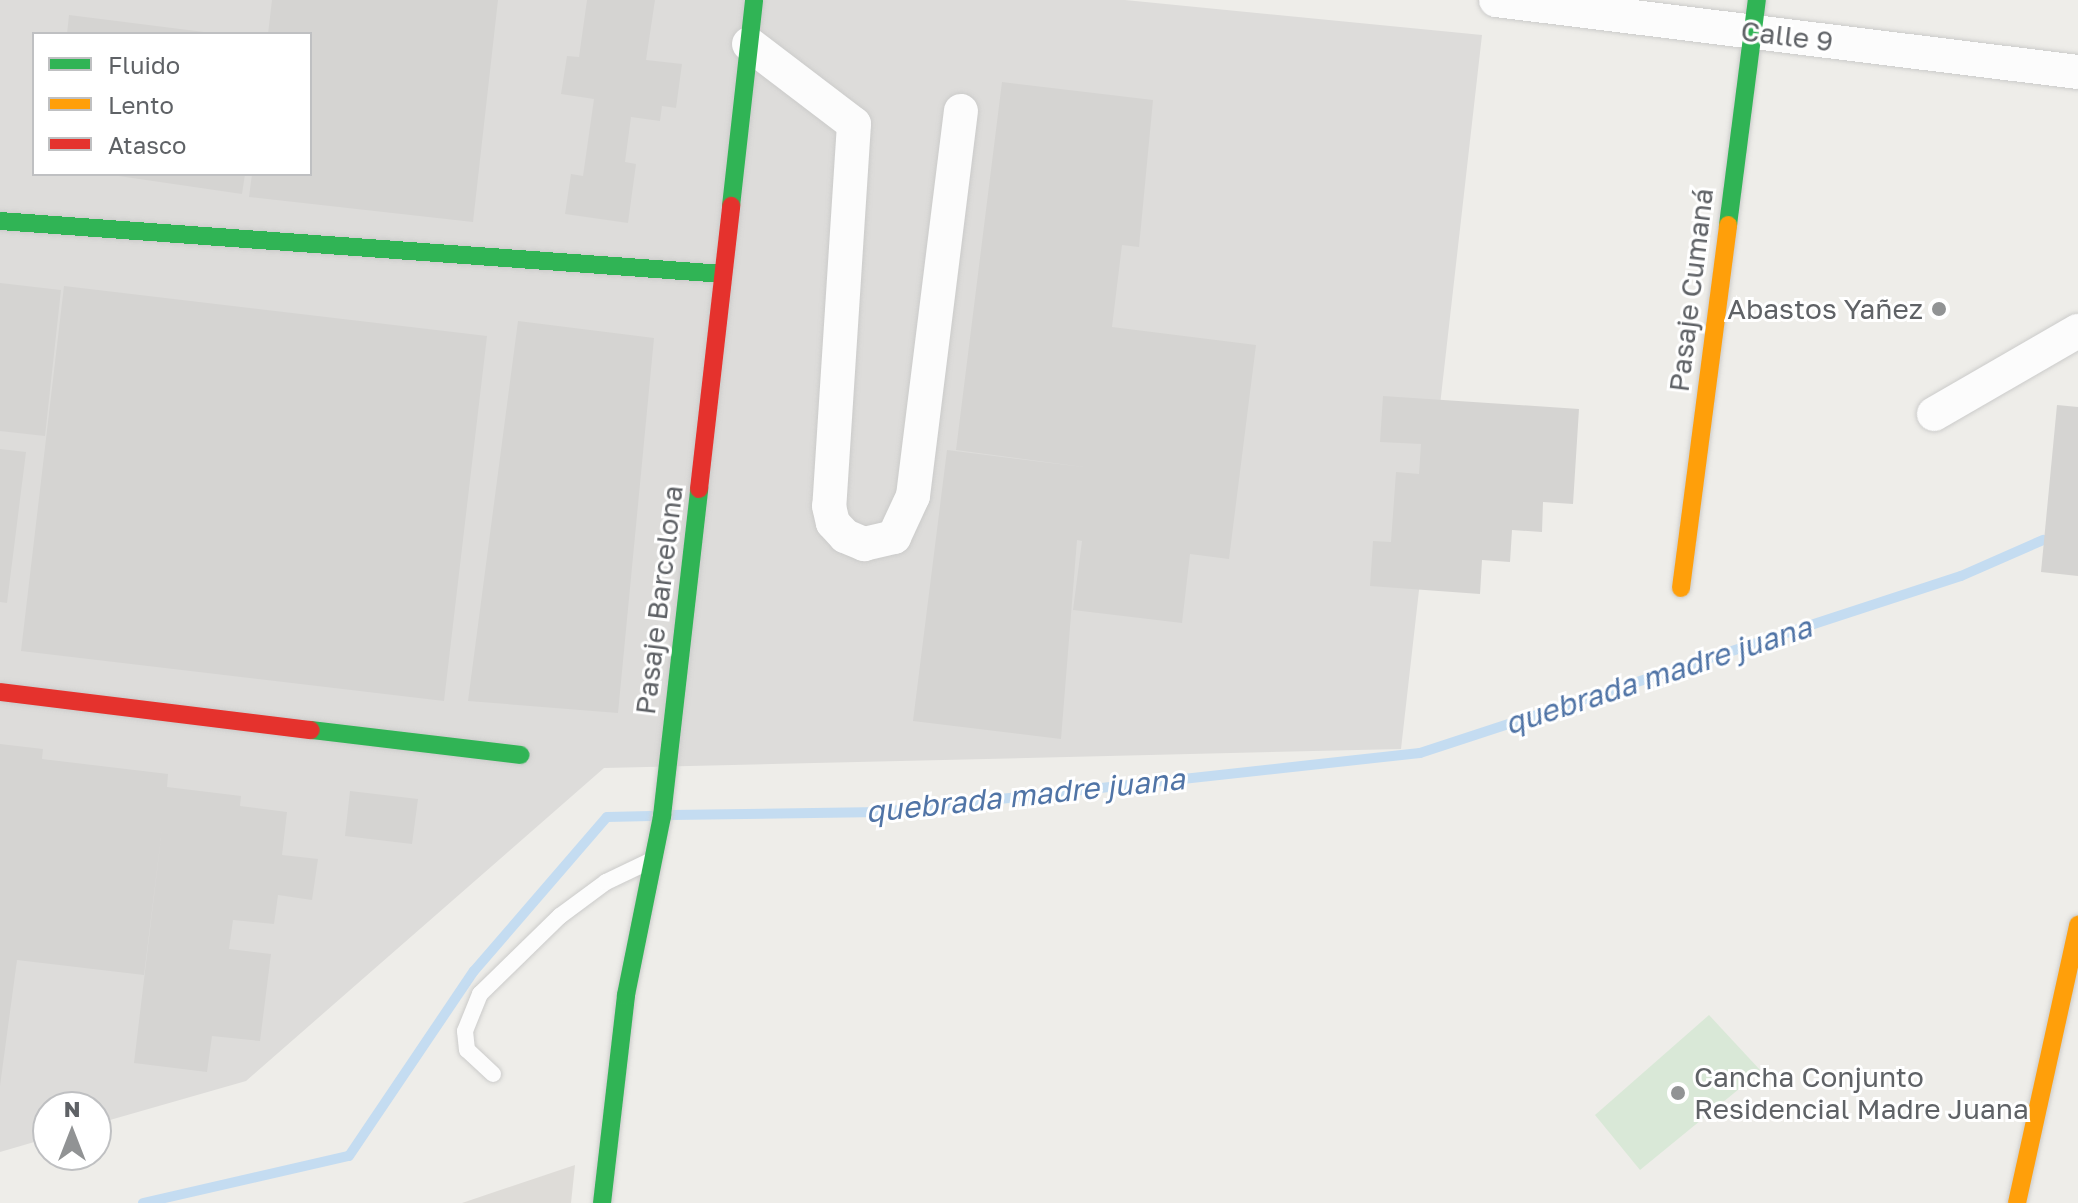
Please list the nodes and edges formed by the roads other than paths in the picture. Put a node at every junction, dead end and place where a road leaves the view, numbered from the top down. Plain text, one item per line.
1 (754, 0) edge
2 (1496, 0) edge
3 (1755, 16) edge
4 (749, 44) junction
5 (2078, 72) edge
6 (961, 111) dead end
7 (0, 221) edge
8 (723, 274) junction
9 (2078, 331) edge
10 (1934, 414) dead end
11 (1681, 588) dead end
12 (0, 692) edge
13 (521, 755) dead end
14 (653, 859) junction
15 (2078, 925) edge
16 (493, 1074) dead end
17 (602, 1203) edge
18 (2017, 1203) edge

1 - 4 street, Pasaje Barcelona
2 - 3 street, Calle 9
3 - 5 street, Calle 9
3 - 11 street, Pasaje Cumaná
4 - 6 street
4 - 8 street, Pasaje Barcelona
7 - 8 street
8 - 14 street, Pasaje Barcelona
9 - 10 street
12 - 13 street
14 - 16 lane
14 - 17 street, Pasaje Barcelona
15 - 18 street

